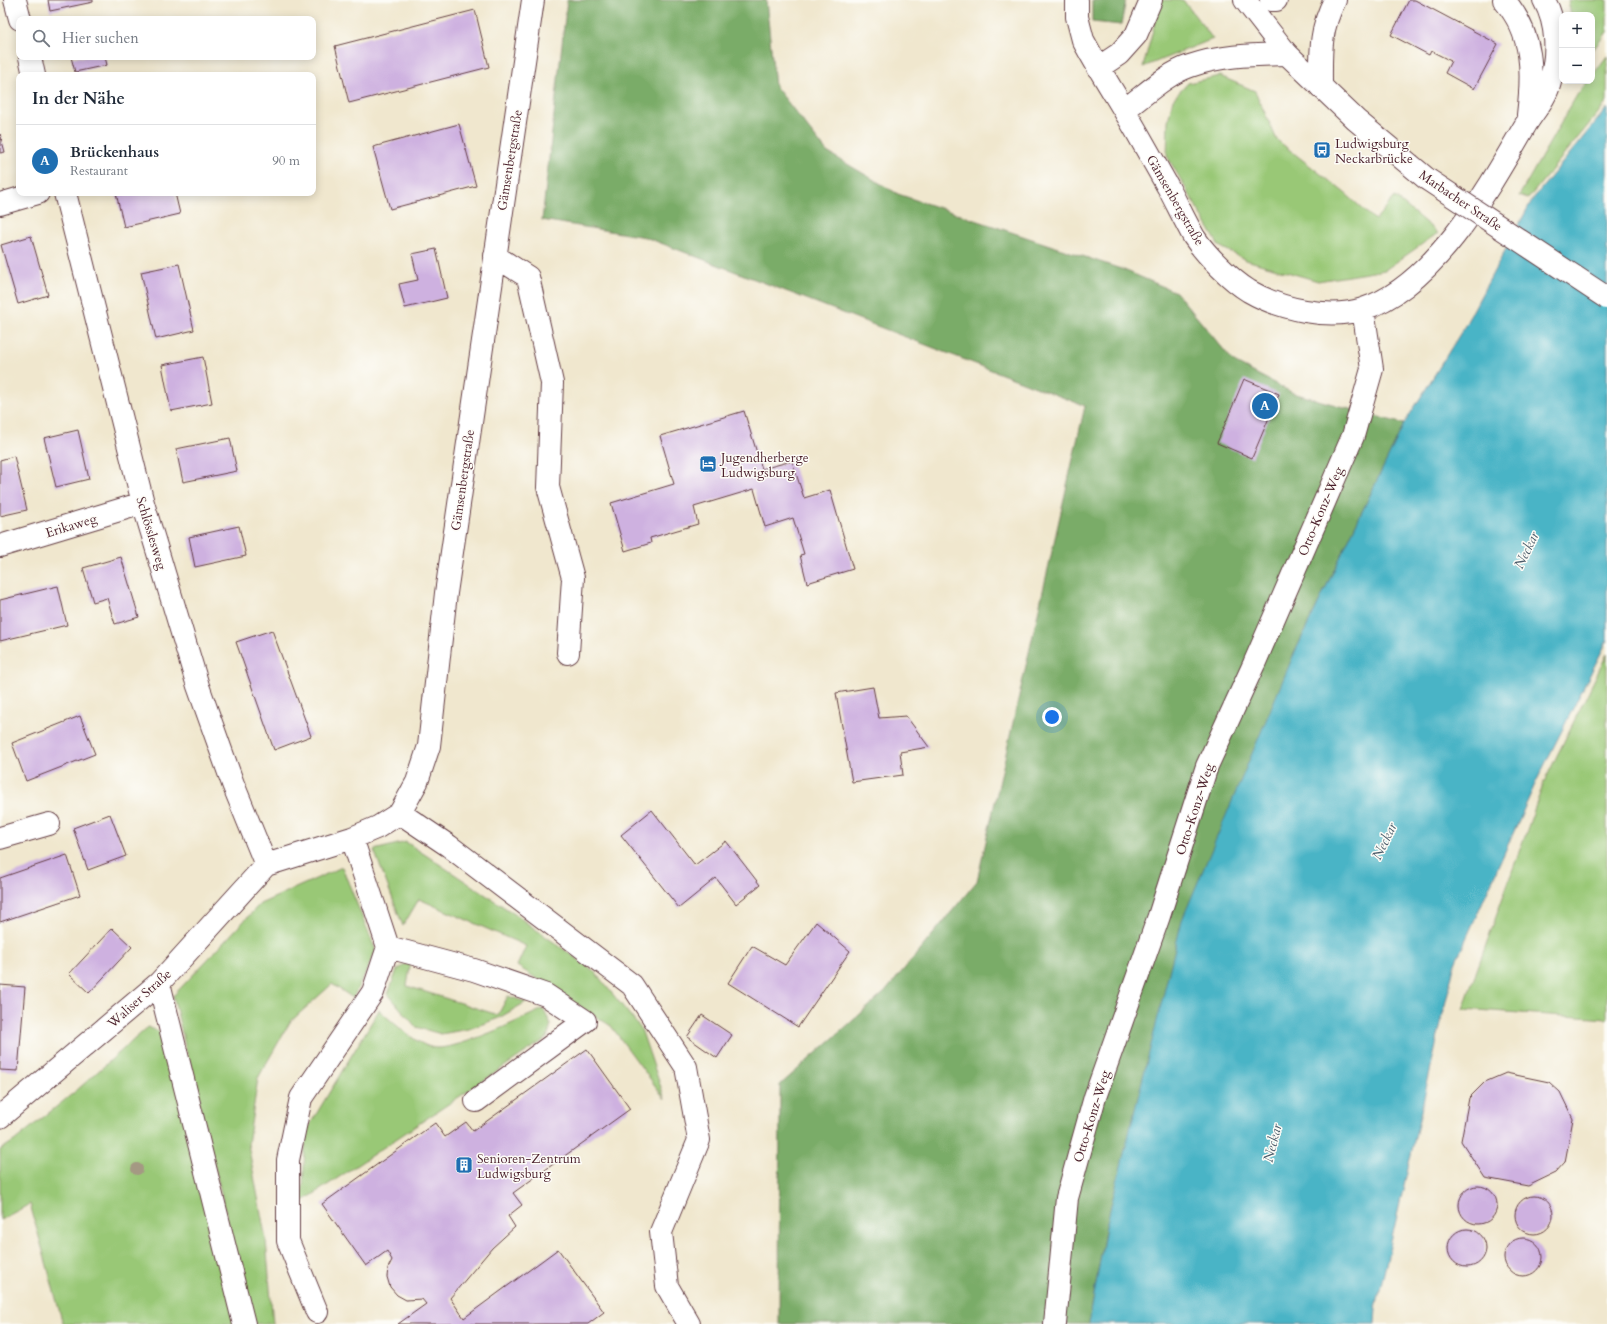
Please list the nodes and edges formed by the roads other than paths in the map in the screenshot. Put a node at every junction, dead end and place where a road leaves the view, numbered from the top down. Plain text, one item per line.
1 (15, 0) edge
2 (533, 0) edge
3 (1076, 0) edge
4 (1151, 0) edge
5 (1245, 0) edge
6 (1270, 0) edge
7 (1276, 0) edge
8 (1334, 0) edge
9 (1504, 0) edge
10 (1544, 0) edge
11 (19, 16) edge
12 (1287, 54) junction
13 (31, 60) edge
14 (1098, 68) junction
15 (33, 72) edge
16 (1321, 87) junction
17 (1124, 110) junction
18 (1527, 122) junction
19 (28, 196) edge
20 (66, 196) edge
21 (0, 204) edge
22 (495, 256) junction
23 (1607, 298) edge
24 (1363, 308) junction
25 (143, 504) junction
26 (0, 546) edge
27 (568, 653) dead end
28 (400, 813) junction
29 (49, 824) dead end
30 (0, 838) edge
31 (352, 838) junction
32 (266, 865) junction
33 (388, 947) junction
34 (159, 983) junction
35 (476, 1101) dead end
36 (0, 1117) edge
37 (317, 1312) dead end
38 (244, 1324) edge
39 (689, 1324) edge
40 (1055, 1324) edge

1 - 11 street
2 - 22 street, Gämsenbergstraße
3 - 14 street, Gämsenbergstraße
4 - 14 street
5 - 12 street, Marbacher Straße
6 - 7 street
8 - 16 street
9 - 18 street, Gämsenbergstraße
10 - 18 street, Gämsenbergstraße
12 - 16 street, Marbacher Straße
12 - 17 street
13 - 15 street
14 - 17 street, Gämsenbergstraße
16 - 23 street, Marbacher Straße, bridge
17 - 24 street, Gämsenbergstraße
18 - 24 street, Gämsenbergstraße
19 - 21 street
20 - 25 street, Schlösslesweg
22 - 27 street
22 - 28 street, Gämsenbergstraße
24 - 40 street, Otto-Konz-Weg
25 - 26 street, Erikaweg
25 - 32 street, Schlösslesweg
28 - 31 street, Gämsenbergstraße
28 - 39 street
29 - 30 street
31 - 32 street, Gämsenbergstraße
31 - 33 street
32 - 34 street, Waliser Straße
33 - 35 street
33 - 37 street
34 - 36 street, Waliser Straße
34 - 38 street

